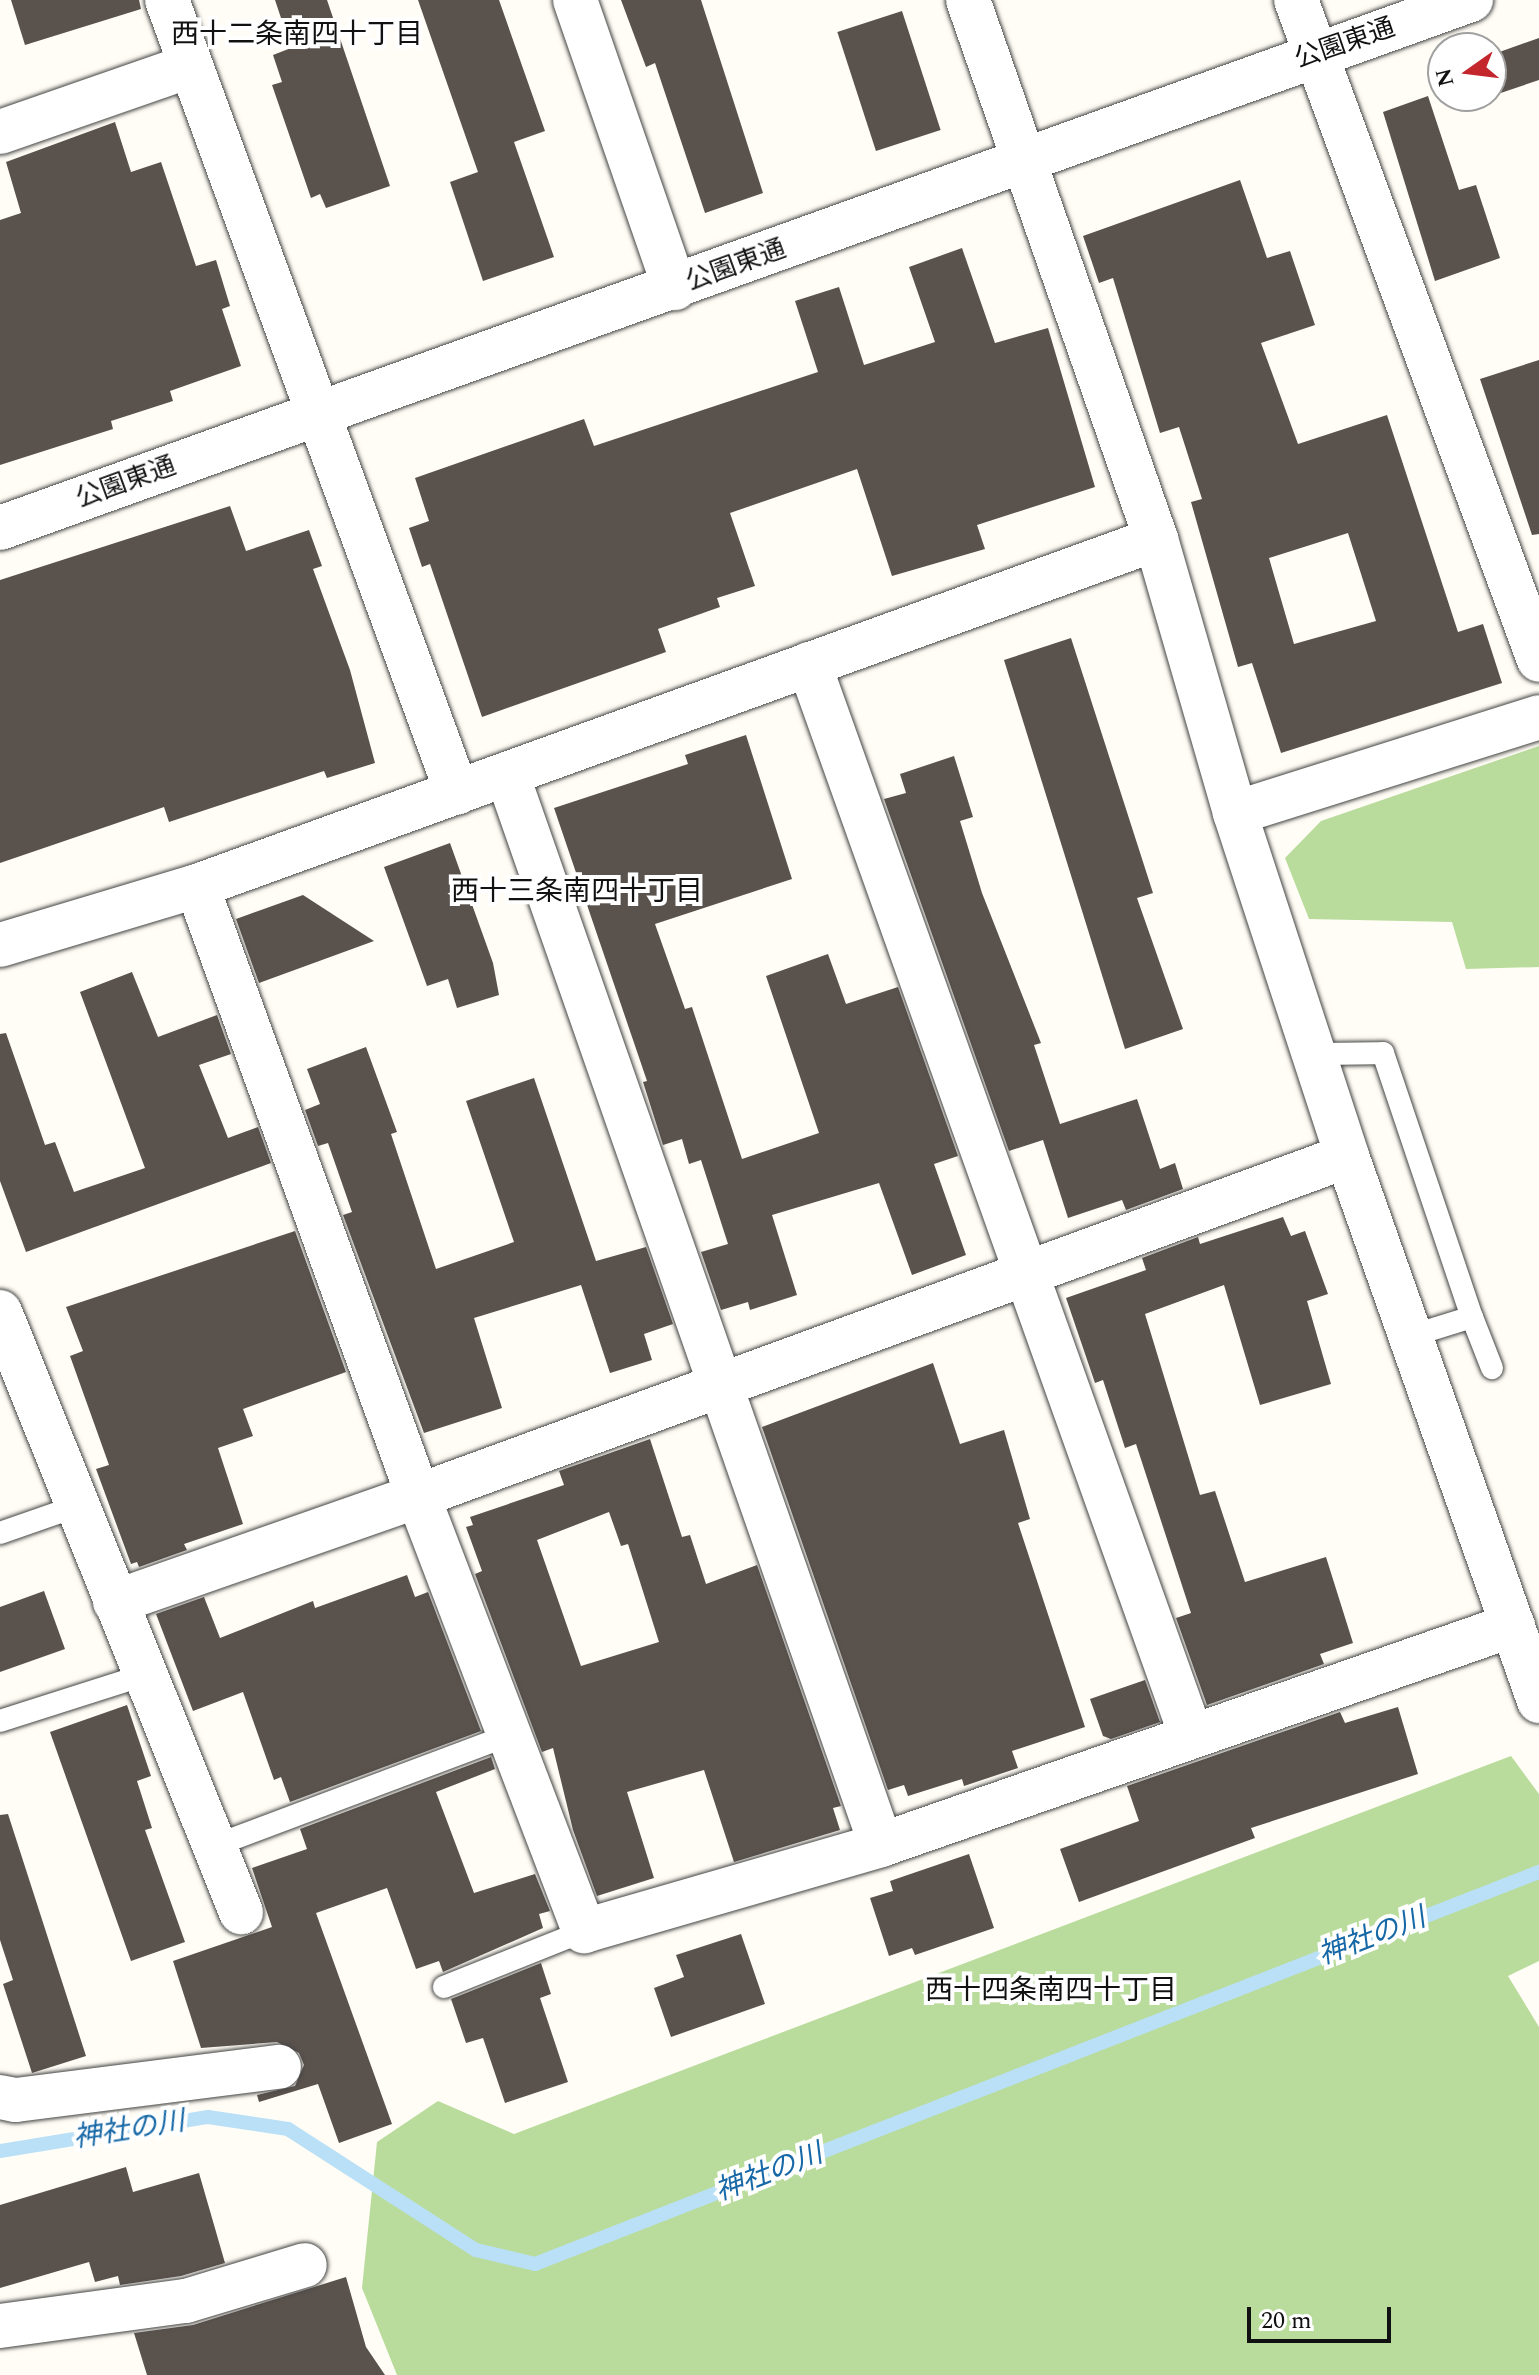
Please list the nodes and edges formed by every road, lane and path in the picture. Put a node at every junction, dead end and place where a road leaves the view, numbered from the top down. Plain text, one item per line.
1 (167, 0) edge
2 (575, 0) edge
3 (968, 0) edge
4 (1296, 0) edge
5 (1471, 0) edge
6 (1315, 53) junction
7 (190, 66) junction
8 (0, 132) edge
9 (1025, 162) junction
10 (675, 288) junction
11 (320, 414) junction
12 (0, 528) edge
13 (1156, 539) junction
14 (1539, 660) edge
15 (809, 664) junction
16 (1539, 717) edge
17 (507, 774) junction
18 (457, 793) junction
19 (1235, 813) junction
20 (197, 886) junction
21 (0, 945) edge
22 (1314, 1054) junction
23 (1347, 1156) junction
24 (1024, 1274) junction
25 (0, 1312) edge
26 (1472, 1317) junction
27 (1411, 1336) junction
28 (1492, 1368) dead end
29 (718, 1386) junction
30 (418, 1496) junction
31 (77, 1506) junction
32 (0, 1533) edge
33 (115, 1602) junction
34 (1513, 1625) junction
35 (144, 1675) junction
36 (1538, 1696) edge
37 (0, 1721) edge
38 (510, 1735) junction
39 (1191, 1735) junction
40 (881, 1845) junction
41 (214, 1846) junction
42 (241, 1912) dead end
43 (584, 1931) junction
44 (444, 1987) dead end
45 (279, 2067) dead end
46 (0, 2097) edge
47 (305, 2265) dead end
48 (0, 2326) edge

1 - 7 street
2 - 10 street
3 - 9 street
4 - 6 street
5 - 6 street, 公園東通
6 - 9 street, 公園東通
6 - 14 street
7 - 8 street
7 - 11 street
9 - 10 street, 公園東通
9 - 13 street
10 - 11 street, 公園東通
11 - 12 street, 公園東通
11 - 18 street
13 - 15 street
13 - 19 street
15 - 17 street
15 - 24 street
16 - 19 street
17 - 18 street
17 - 29 street
18 - 20 street
19 - 22 street
20 - 21 street
20 - 30 street
22 - 23 street
22 - 26 lane
23 - 24 street
23 - 27 street
24 - 29 street
24 - 39 street
25 - 31 street
26 - 27 lane
26 - 28 lane
27 - 34 street
29 - 30 street
29 - 40 street
30 - 33 street
30 - 38 street
31 - 32 lane
31 - 33 street
33 - 35 street
34 - 36 street
34 - 39 street
35 - 37 lane
35 - 41 street
38 - 41 lane
38 - 43 street
39 - 40 street
40 - 43 street
41 - 42 street
43 - 44 lane
45 - 46 street
47 - 48 street

